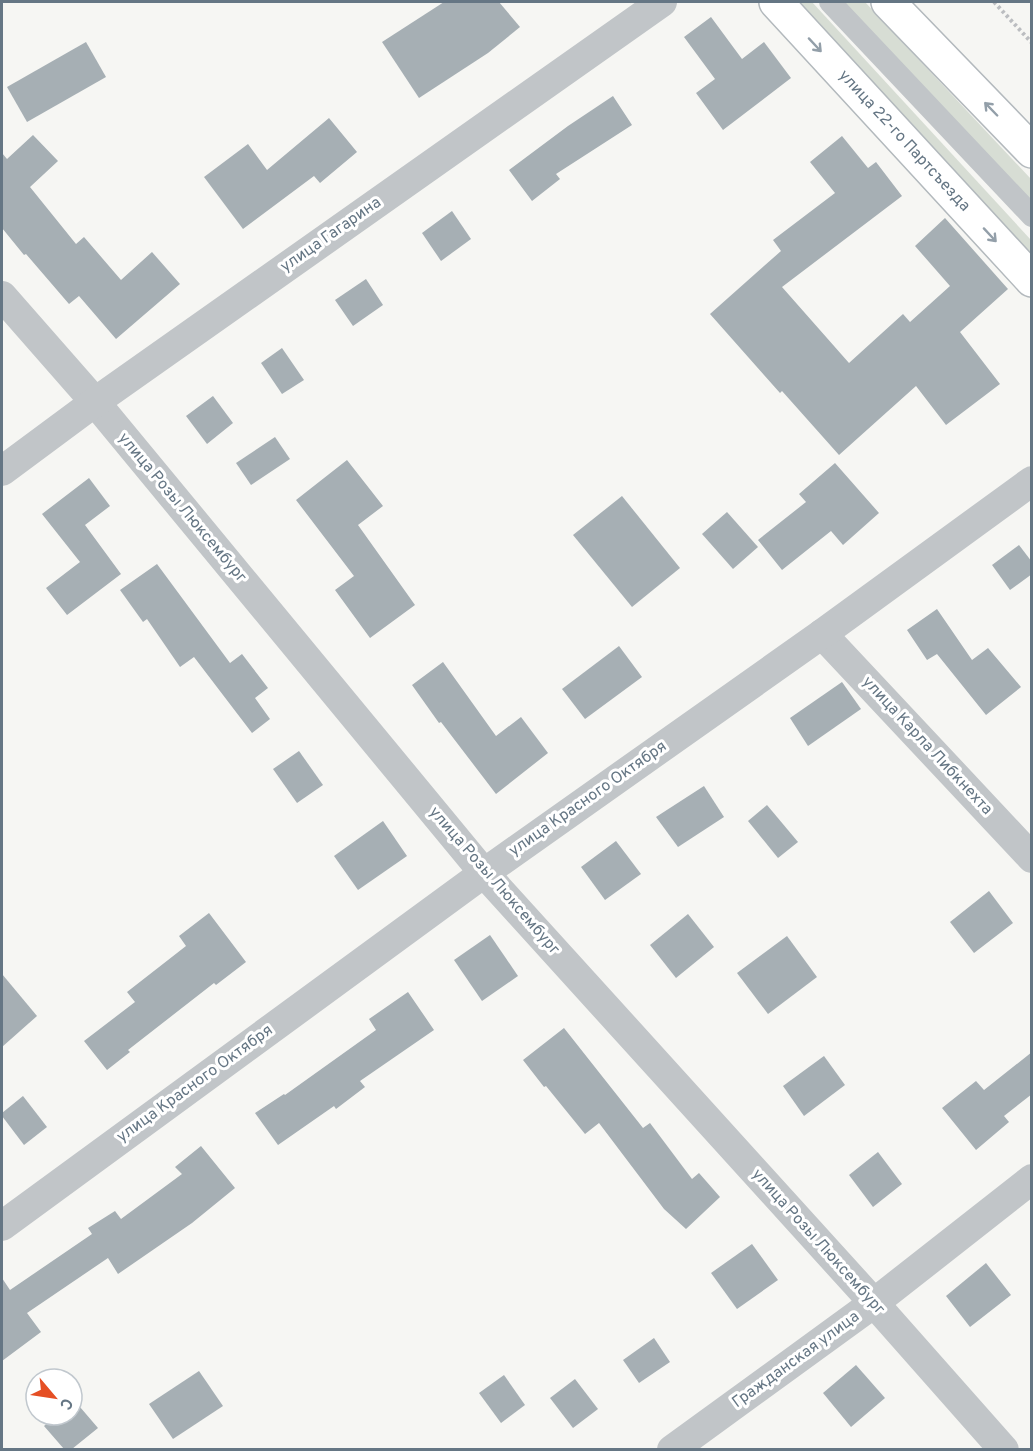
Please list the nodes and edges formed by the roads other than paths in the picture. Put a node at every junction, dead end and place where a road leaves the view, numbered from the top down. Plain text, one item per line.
1 (663, 2) edge
2 (776, 2) edge
3 (830, 2) edge
4 (888, 2) edge
5 (1032, 151) edge
6 (1032, 216) edge
7 (1032, 280) edge
8 (2, 296) edge
9 (95, 402) junction
10 (2, 471) edge
11 (1032, 481) edge
12 (822, 634) junction
13 (1032, 858) edge
14 (484, 873) junction
15 (1032, 1179) edge
16 (2, 1226) edge
17 (874, 1304) junction
18 (672, 1449) edge
19 (1004, 1449) edge

1 - 9 street, улица Гагарина
2 -> 7 main road, улица 22-го Партсъезда
3 - 6 street
5 -> 4 main road
8 - 9 street, улица Розы Люксембург
9 - 10 street, улица Гагарина
9 - 14 street, улица Розы Люксембург
11 - 12 street, улица Красного Октября
12 - 13 street, улица Карла Либкнехта
12 - 14 street, улица Красного Октября
14 - 16 street, улица Красного Октября
14 - 17 street, улица Розы Люксембург
15 - 17 street, Гражданская улица
17 - 18 street, Гражданская улица
17 - 19 street, улица Розы Люксембург

